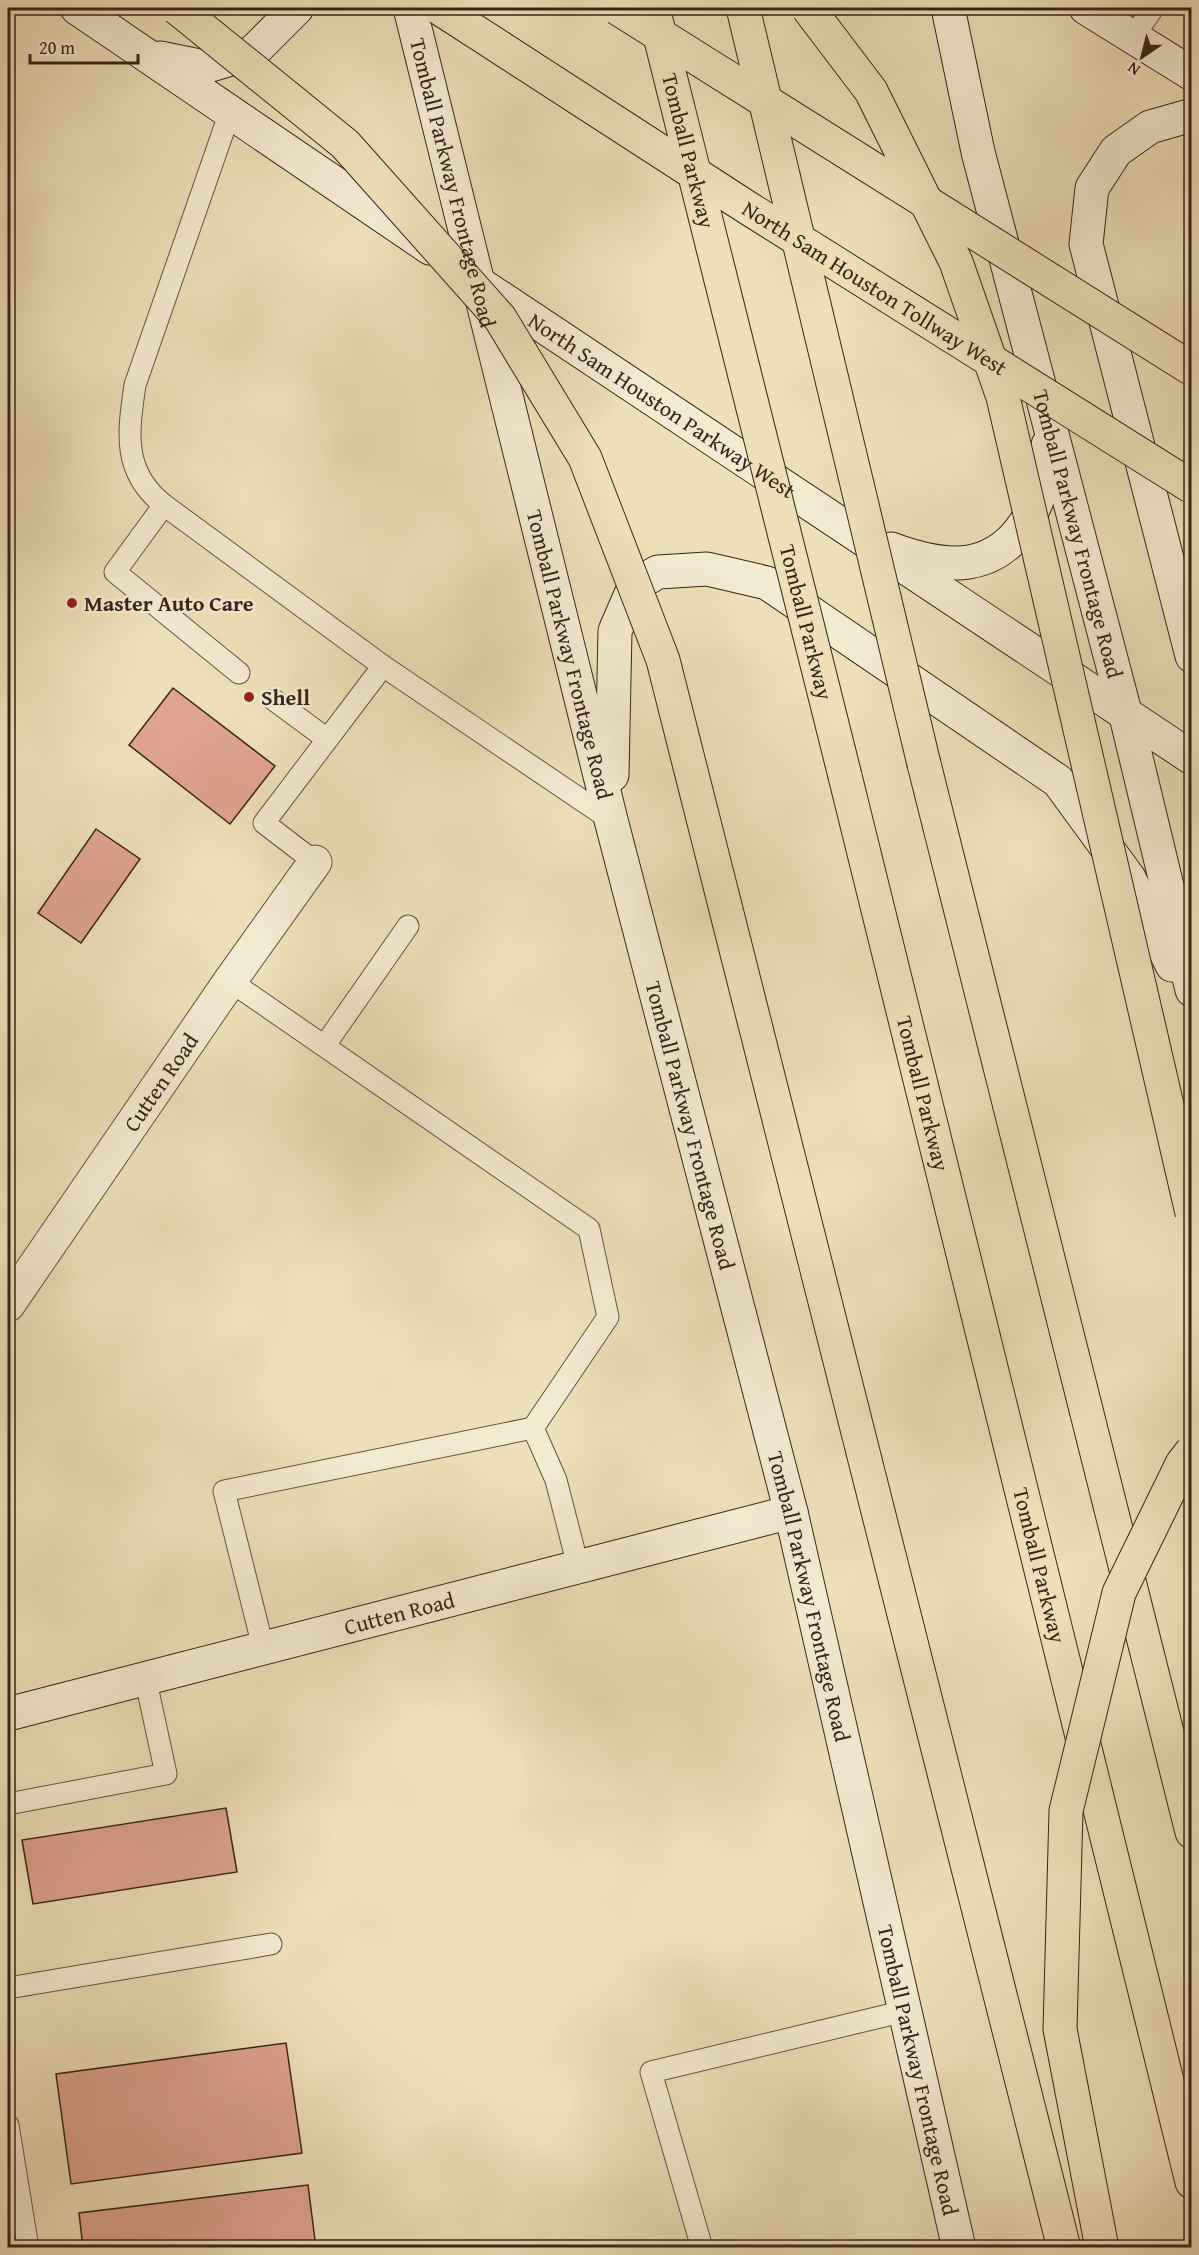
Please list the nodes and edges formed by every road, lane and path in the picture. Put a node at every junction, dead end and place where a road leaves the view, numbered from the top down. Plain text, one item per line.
1 (77, 8) edge
2 (177, 8) edge
3 (297, 8) edge
4 (410, 8) edge
5 (439, 8) edge
6 (617, 8) edge
7 (653, 8) edge
8 (743, 8) edge
9 (808, 8) edge
10 (948, 8) edge
11 (1086, 8) edge
12 (1154, 8) edge
13 (1133, 37) junction
14 (146, 55) junction
15 (1191, 74) edge
16 (230, 112) junction
17 (1191, 115) edge
18 (478, 282) junction
19 (1191, 369) edge
20 (1049, 422) junction
21 (1191, 487) edge
22 (164, 505) junction
23 (856, 536) junction
24 (1191, 656) edge
25 (383, 666) junction
26 (239, 673) dead end
27 (274, 700) dead end
28 (1126, 716) junction
29 (327, 739) junction
30 (1191, 758) edge
31 (611, 820) junction
32 (315, 862) joint
33 (408, 926) dead end
34 (230, 981) junction
35 (1191, 990) edge
36 (1191, 1004) edge
37 (325, 1045) junction
38 (1191, 1213) edge
39 (8, 1305) edge
40 (533, 1428) junction
41 (1191, 1451) edge
42 (791, 1512) junction
43 (578, 1566) junction
44 (263, 1647) junction
45 (145, 1677) junction
46 (8, 1714) edge
47 (8, 1804) edge
48 (1191, 1832) edge
49 (271, 1944) dead end
50 (8, 1988) edge
51 (905, 2011) junction
52 (8, 2124) edge
53 (1191, 2181) edge
54 (28, 2247) edge
55 (702, 2247) edge
56 (959, 2247) edge
57 (1064, 2247) edge
58 (1102, 2247) edge

1 - 14 main road, North Sam Houston Parkway West
2 - 57 highway, bridge
3 - 14 main road
4 - 18 main road, Tomball Parkway Frontage Road
5 - 21 highway, North Sam Houston Tollway West, bridge
6 - 19 highway, bridge
7 - 53 highway, Tomball Parkway, bridge
8 - 48 highway, bridge
9 - 38 highway, bridge
10 - 20 main road, Tomball Parkway Frontage Road
11 - 13 main road
12 - 13 lane
13 - 15 main road
14 - 16 main road, North Sam Houston Parkway West
16 - 18 main road, North Sam Houston Parkway West
16 - 22 lane
17 - 24 main road
18 - 23 main road, North Sam Houston Parkway West
18 - 31 main road, Tomball Parkway Frontage Road
20 - 23 main road
20 - 28 main road, Tomball Parkway Frontage Road
22 - 25 lane
22 - 26 lane
23 - 28 main road, North Sam Houston Parkway West
25 - 29 lane
25 - 31 lane
27 - 29 lane
28 - 30 main road, North Sam Houston Parkway West
28 - 35 main road, Tomball Parkway Frontage Road
29 - 32 lane
31 - 36 main road
31 - 42 main road, Tomball Parkway Frontage Road
32 - 34 main road, Cutten Road
33 - 37 lane
34 - 37 lane
34 - 39 main road, Cutten Road
37 - 40 lane
40 - 43 lane
40 - 44 lane
41 - 58 highway, bridge
42 - 43 main road, Cutten Road
42 - 51 main road, Tomball Parkway Frontage Road
43 - 44 main road, Cutten Road
44 - 45 main road, Cutten Road
45 - 46 main road, Cutten Road
45 - 47 lane
49 - 50 lane
51 - 55 lane
51 - 56 main road, Tomball Parkway Frontage Road
52 - 54 lane

